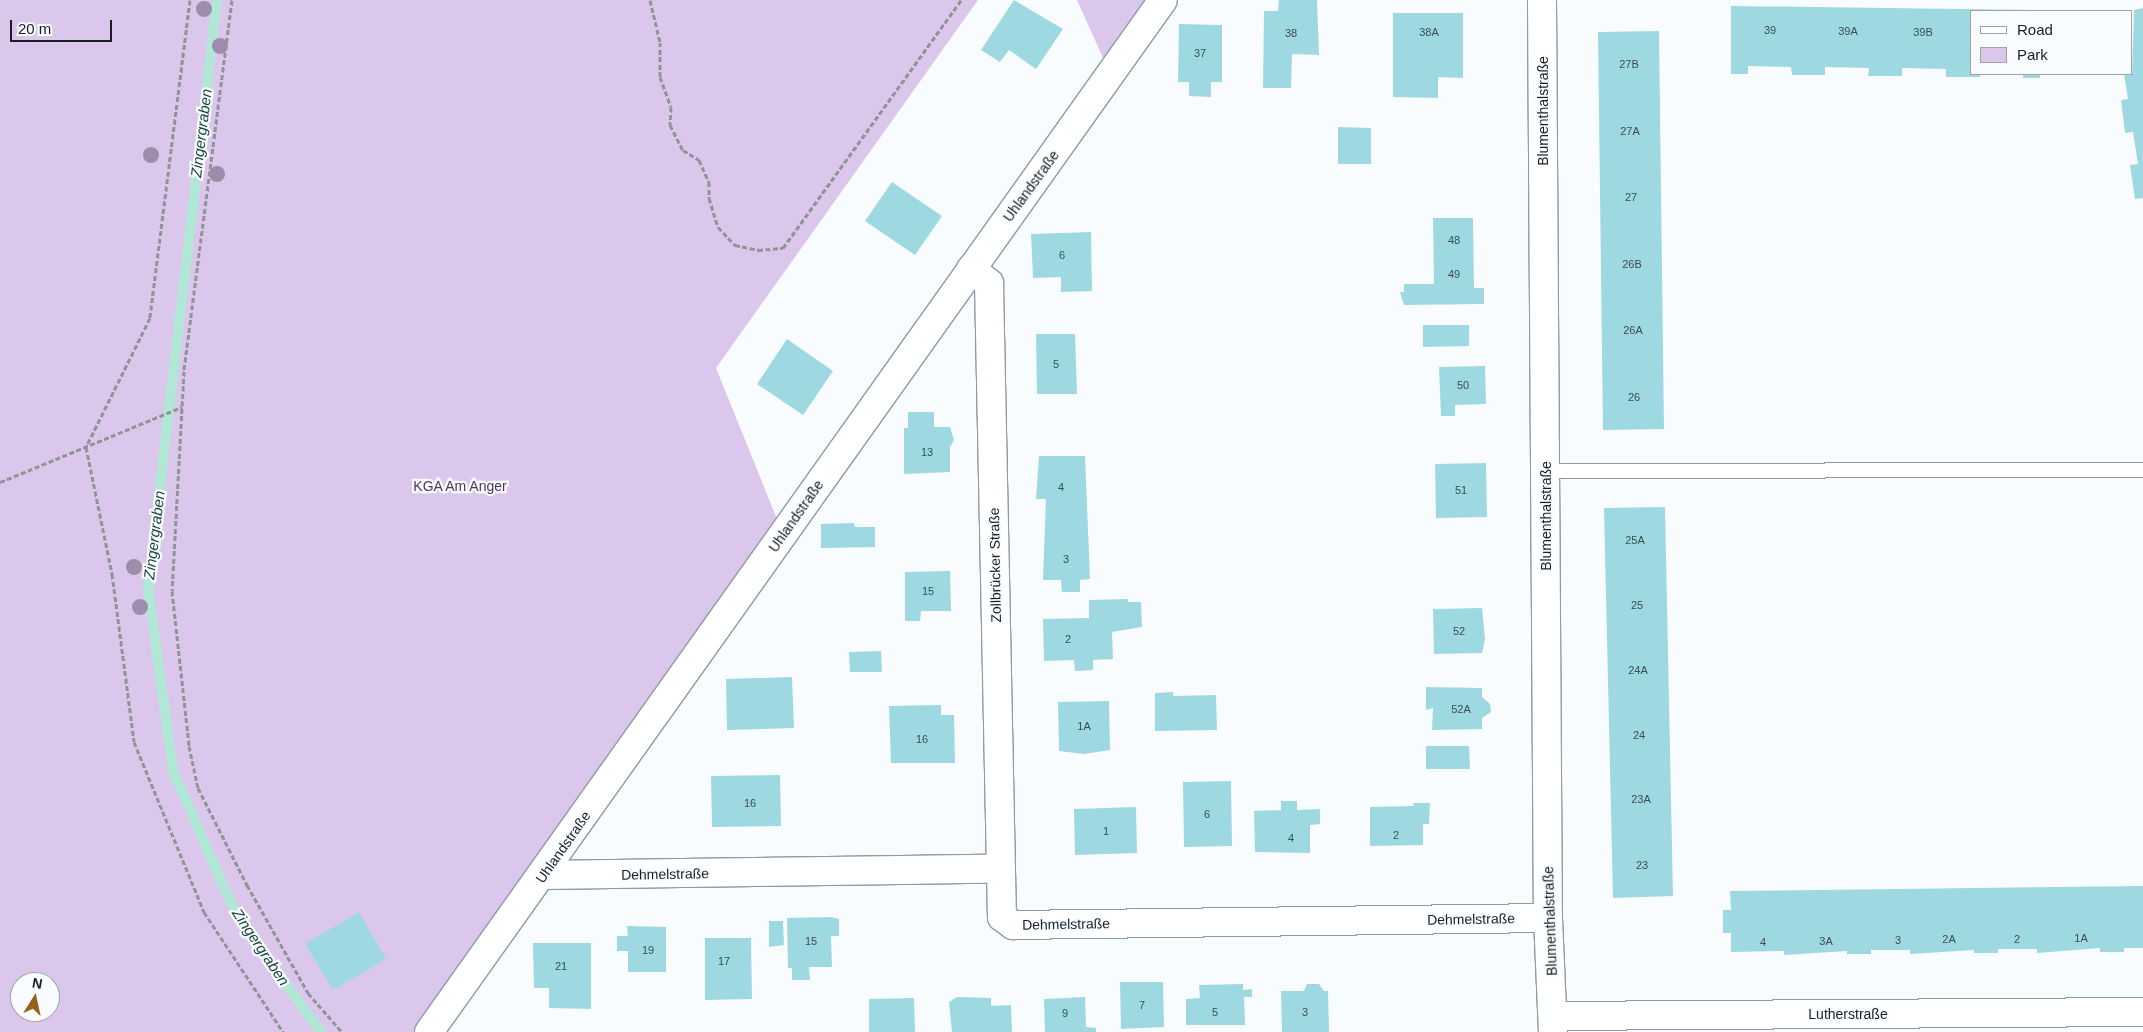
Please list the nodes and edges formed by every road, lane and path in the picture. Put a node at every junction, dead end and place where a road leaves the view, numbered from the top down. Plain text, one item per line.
1 (190, 0) edge
2 (232, 0) edge
3 (650, 0) edge
4 (961, 0) edge
5 (1163, 0) edge
6 (1542, 0) edge
7 (971, 269) junction
8 (182, 407) junction
9 (86, 446) junction
10 (2143, 470) edge
11 (1545, 471) junction
12 (0, 482) edge
13 (1001, 870) junction
14 (542, 875) junction
15 (1548, 918) junction
16 (2143, 1012) edge
17 (1553, 1024) edge
18 (284, 1032) edge
19 (342, 1032) edge
20 (429, 1032) edge

1 - 9 path
2 - 8 path
3 - 4 path
5 - 7 street, Uhlandstraße
6 - 11 street, Blumenthalstraße
7 - 13 street, Zollbrücker Straße
7 - 14 street, Uhlandstraße
8 - 9 path
8 - 19 path
9 - 12 path
9 - 18 path
10 - 11 lane
11 - 15 street, Blumenthalstraße
13 - 14 street, Dehmelstraße
13 - 15 street, Dehmelstraße
14 - 20 street, Uhlandstraße
15 - 17 street, Blumenthalstraße
16 - 17 street, Lutherstraße

